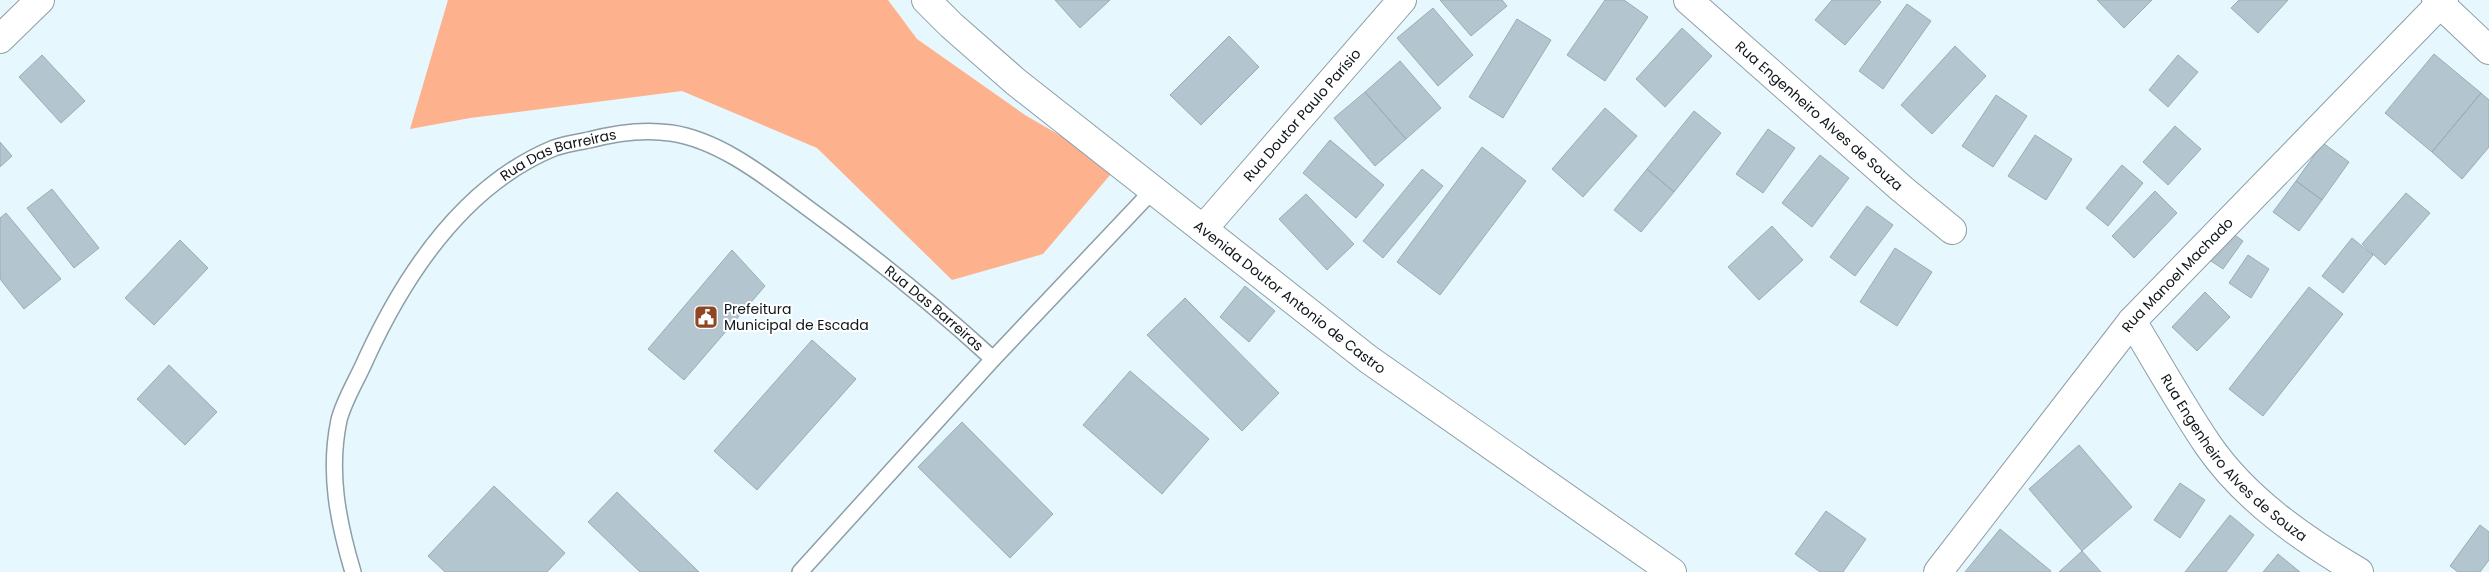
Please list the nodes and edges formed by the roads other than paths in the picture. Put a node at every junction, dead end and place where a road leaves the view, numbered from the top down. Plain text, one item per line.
1 (40, 0) edge
2 (926, 0) edge
3 (1402, 0) edge
4 (1688, 0) edge
5 (2440, 1) edge
6 (0, 39) edge
7 (2489, 50) edge
8 (1154, 190) junction
9 (1203, 229) junction
10 (1952, 230) dead end
11 (2132, 321) junction
12 (993, 359) junction
13 (353, 572) edge
14 (800, 572) edge
15 (1672, 572) edge
16 (1938, 572) edge
17 (2359, 572) edge

1 - 6 street
2 - 8 street, Avenida Doutor Antonio de Castro
3 - 9 street, Rua Doutor Paulo Parísio
4 - 10 street, Rua Engenheiro Alves de Souza
5 - 7 street
5 - 11 street, Rua Manoel Machado
8 - 9 street, Avenida Doutor Antonio de Castro
8 - 12 lane
9 - 15 street, Avenida Doutor Antonio de Castro
11 - 16 street, Rua Manoel Machado
11 - 17 street, Rua Engenheiro Alves de Souza
12 - 13 lane, Rua Das Barreiras
12 - 14 lane

